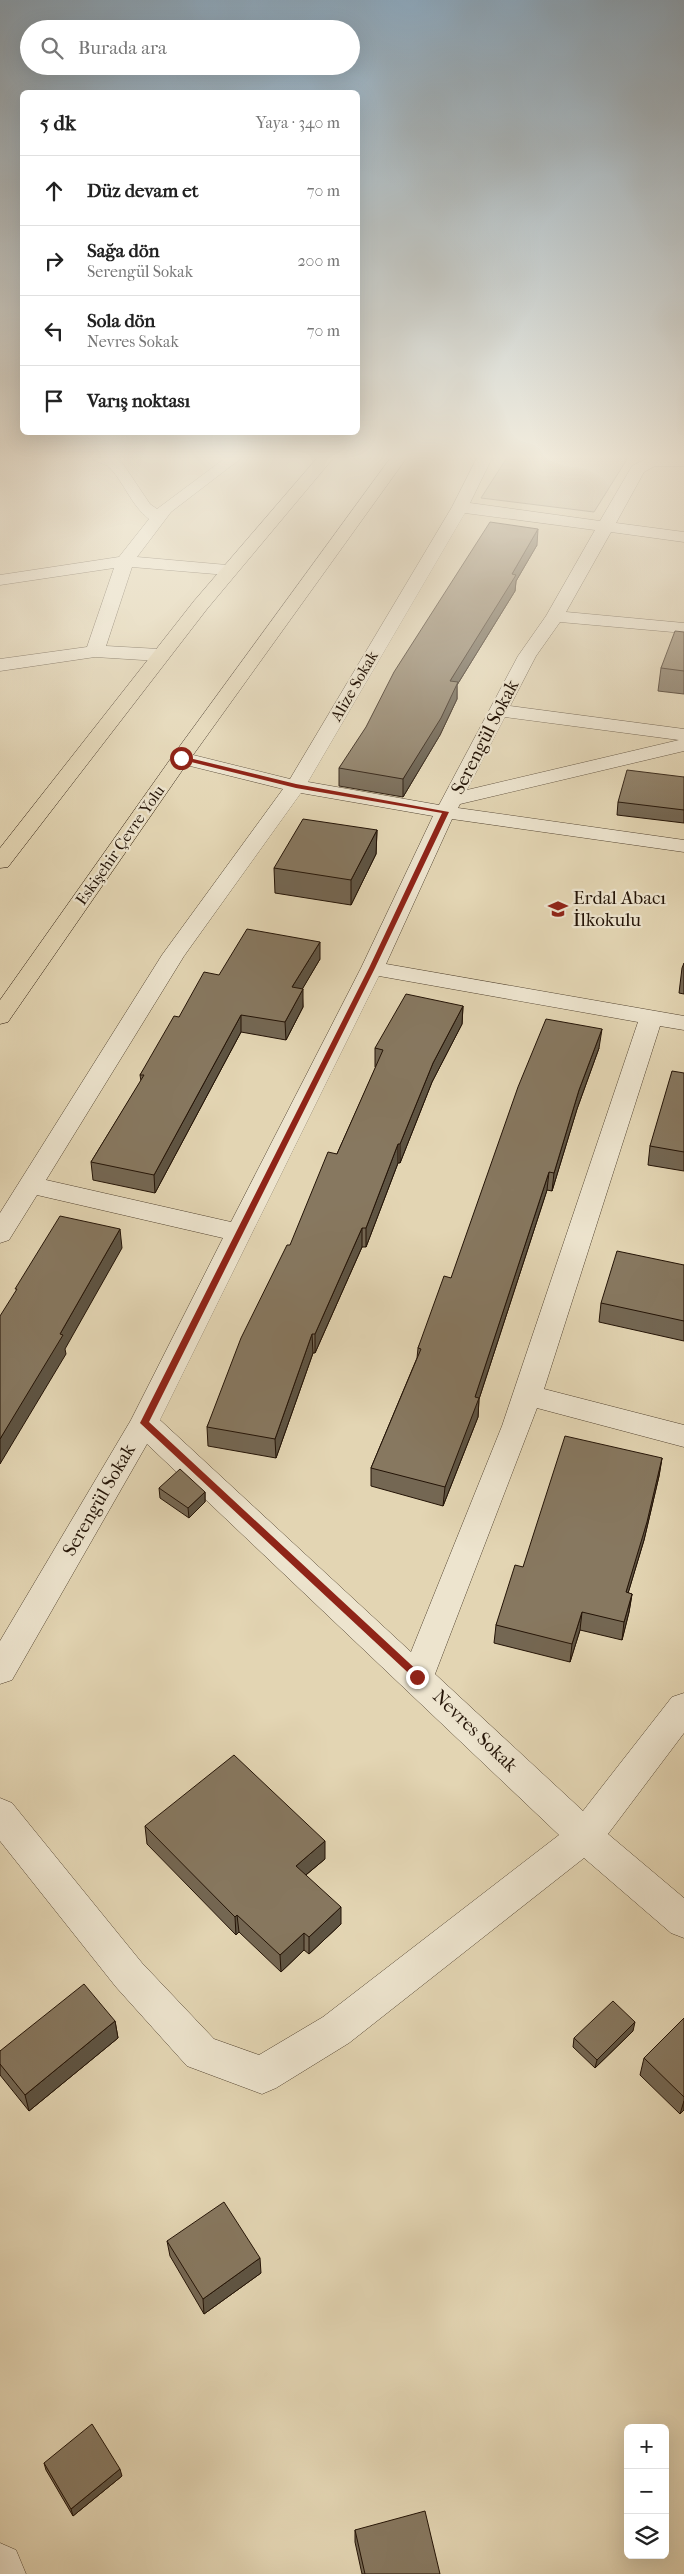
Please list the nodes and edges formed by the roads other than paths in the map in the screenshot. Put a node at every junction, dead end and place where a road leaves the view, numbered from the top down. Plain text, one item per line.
1 (26, 576) edge
2 (120, 576) edge
3 (223, 576) edge
4 (313, 576) edge
5 (419, 576) edge
6 (577, 576) edge
7 (0, 580) edge
8 (555, 616) junction
9 (684, 628) edge
10 (95, 650) junction
11 (159, 655) junction
12 (0, 666) edge
13 (498, 710) junction
14 (684, 735) edge
15 (684, 745) edge
16 (181, 758) junction
17 (296, 786) junction
18 (449, 805) junction
19 (684, 846) edge
20 (0, 862) edge
21 (372, 968) junction
22 (0, 1017) edge
23 (651, 1018) junction
24 (684, 1023) edge
25 (31, 1185) junction
26 (240, 1233) junction
27 (0, 1234) edge
28 (527, 1396) junction
29 (144, 1423) junction
30 (684, 1436) edge
31 (0, 1670) edge
32 (417, 1677) junction
33 (684, 1707) edge
34 (0, 1814) edge
35 (585, 1836) junction
36 (684, 1921) edge
37 (0, 2566) edge
38 (3, 2574) edge

1 - 7 street
2 - 10 street
3 - 11 highway
4 - 16 highway, Eskişehir Çevre Yolu
5 - 17 street, Alize Sokak
6 - 8 street, Serengül Sokak
8 - 9 street
8 - 13 street, Serengül Sokak
10 - 11 street
10 - 12 street
11 - 20 highway
13 - 14 street
13 - 18 street, Serengül Sokak
15 - 18 street
16 - 17 street
16 - 22 highway, Eskişehir Çevre Yolu
17 - 18 street
17 - 25 street, Alize Sokak
18 - 19 street
18 - 21 street, Serengül Sokak
21 - 23 street
21 - 26 street, Serengül Sokak
23 - 24 street
23 - 28 street
25 - 26 street
25 - 27 street, Alize Sokak
26 - 29 street, Serengül Sokak
28 - 30 street
28 - 32 street
29 - 31 street, Serengül Sokak
29 - 32 street, Nevres Sokak
32 - 35 street, Nevres Sokak
33 - 35 street
34 - 35 street
35 - 36 street, Nevres Sokak
37 - 38 street

